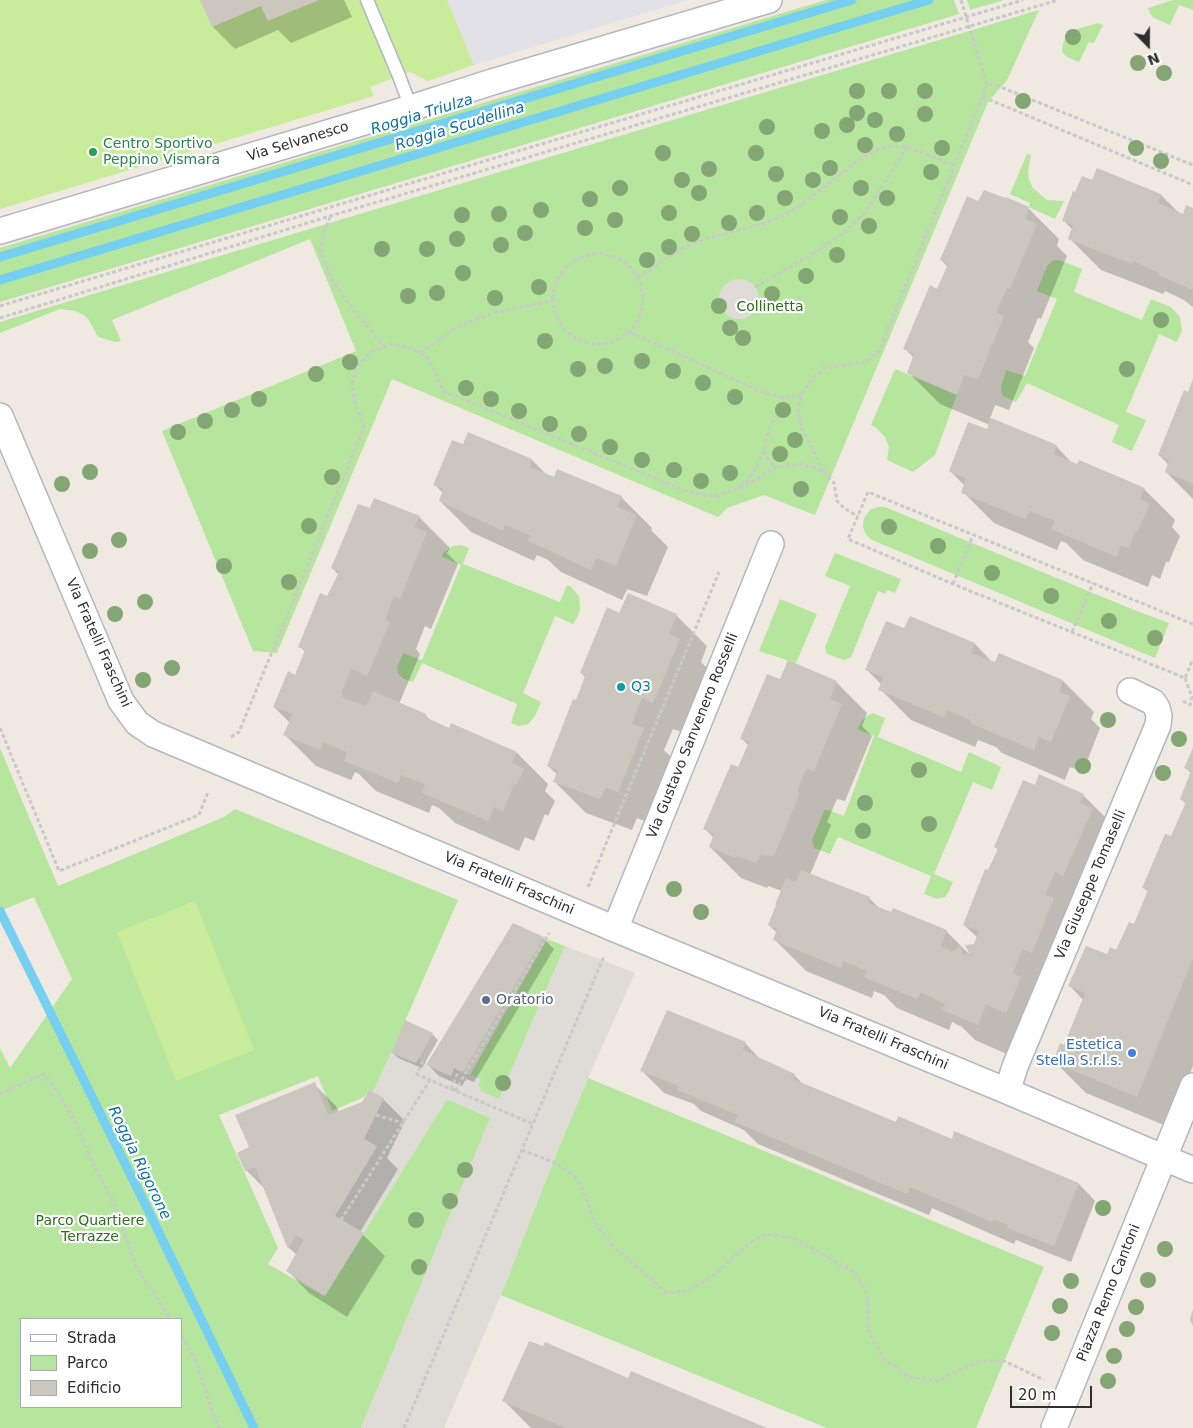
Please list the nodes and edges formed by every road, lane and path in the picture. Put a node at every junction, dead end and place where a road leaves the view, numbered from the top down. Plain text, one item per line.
1 (367, 0) edge
2 (769, 0) edge
3 (961, 0) edge
4 (1023, 0) edge
5 (1058, 0) edge
6 (966, 17) junction
7 (970, 27) junction
8 (988, 85) junction
9 (983, 97) junction
10 (411, 108) junction
11 (907, 148) junction
12 (1193, 165) edge
13 (955, 166) junction
14 (1193, 185) edge
15 (330, 216) junction
16 (0, 231) edge
17 (638, 278) junction
18 (755, 288) dead end
19 (552, 301) junction
20 (0, 306) edge
21 (0, 318) edge
22 (630, 332) junction
23 (384, 347) junction
24 (420, 353) junction
25 (801, 395) junction
26 (783, 398) junction
27 (0, 416) edge
28 (764, 451) junction
29 (777, 467) junction
30 (824, 472) junction
31 (735, 489) junction
32 (858, 516) junction
33 (973, 535) junction
34 (771, 544) dead end
35 (719, 572) dead end
36 (1093, 583) junction
37 (953, 584) junction
38 (1193, 624) edge
39 (1072, 632) junction
40 (1193, 659) edge
41 (1185, 678) junction
42 (1130, 691) dead end
43 (1190, 705) dead end
44 (0, 728) edge
45 (231, 737) dead end
46 (208, 792) dead end
47 (588, 887) dead end
48 (615, 928) junction
49 (549, 933) dead end
50 (604, 956) dead end
51 (423, 1061) dead end
52 (459, 1070) dead end
53 (430, 1080) junction
54 (1193, 1086) edge
55 (450, 1089) junction
56 (1007, 1090) junction
57 (456, 1091) junction
58 (0, 1094) edge
59 (376, 1115) dead end
60 (403, 1123) junction
61 (533, 1124) junction
62 (522, 1150) junction
63 (1164, 1158) junction
64 (1193, 1170) edge
65 (341, 1220) dead end
66 (170, 1318) edge
67 (182, 1338) edge
68 (1069, 1392) junction
69 (220, 1428) edge
70 (404, 1428) edge
71 (1054, 1428) edge

1 - 10 lane
2 - 10 street, Via Selvanesco
3 - 6 path
4 - 6 path
5 - 7 path
6 - 7 path
6 - 20 path
7 - 8 path
7 - 15 path
8 - 9 path
8 - 12 path
9 - 13 path
9 - 14 path
10 - 16 street, Via Selvanesco
11 - 13 path
11 - 17 path
11 - 18 path
13 - 25 path
15 - 21 path
15 - 23 path
17 - 19 path
17 - 22 path
19 - 22 path
19 - 24 path
22 - 26 path
23 - 24 path
23 - 45 path
24 - 31 path
25 - 26 path
25 - 30 path
26 - 28 path
27 - 48 street, Via Fratelli Fraschini
28 - 29 path
28 - 31 path
29 - 30 path
29 - 31 path
30 - 32 path
32 - 33 path
32 - 37 path
33 - 36 path
33 - 37 path
34 - 48 street, Via Gustavo Sanvenero Rosselli
35 - 47 path
36 - 38 path
36 - 39 path
37 - 39 path
39 - 41 path
40 - 41 path
41 - 43 path
42 - 56 street, Via Giuseppe Tomaselli
44 - 46 path
48 - 56 street, Via Fratelli Fraschini
49 - 57 path
50 - 61 path
51 - 53 path
52 - 55 path
53 - 55 path
53 - 60 path
54 - 63 street, Piazza Remo Cantoni
55 - 57 path
56 - 63 street, Via Fratelli Fraschini
57 - 61 path
58 - 66 path
59 - 60 path
60 - 65 path
61 - 62 path
62 - 68 path
62 - 70 path
63 - 64 street, Via Fratelli Fraschini
63 - 68 street, Piazza Remo Cantoni
67 - 69 path
68 - 71 street, Piazza Remo Cantoni

